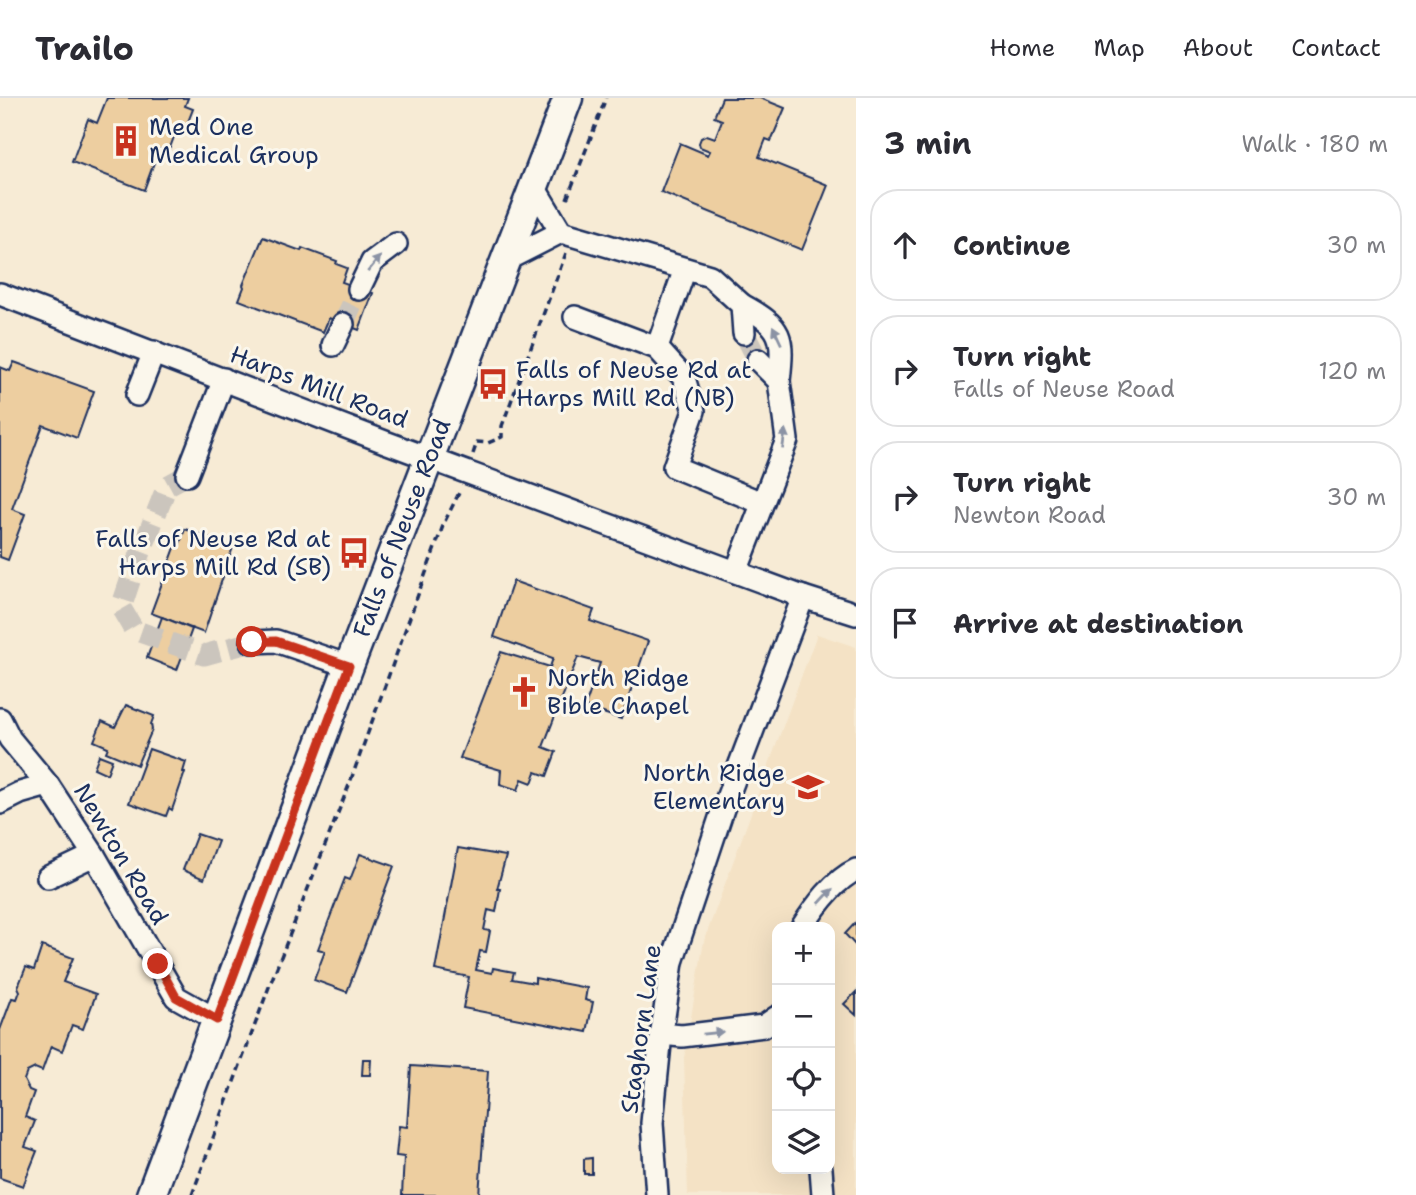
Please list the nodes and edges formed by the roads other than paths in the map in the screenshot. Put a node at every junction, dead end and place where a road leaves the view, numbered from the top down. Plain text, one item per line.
1 (568, 98) edge
2 (534, 187) junction
3 (564, 242) junction
4 (396, 244) dead end
5 (506, 260) junction
6 (685, 269) junction
7 (359, 289) tunnel mouth
8 (0, 293) edge
9 (742, 305) junction
10 (575, 317) dead end
11 (343, 324) tunnel mouth
12 (749, 331) tunnel mouth
13 (333, 345) dead end
14 (657, 348) junction
15 (154, 352) junction
16 (762, 357) tunnel mouth
17 (225, 379) junction
18 (779, 381) junction
19 (137, 395) dead end
20 (430, 457) junction
21 (187, 475) tunnel mouth
22 (762, 503) junction
23 (736, 572) junction
24 (803, 597) junction
25 (856, 614) edge
26 (252, 642) tunnel mouth
27 (349, 666) junction
28 (0, 719) edge
29 (5, 738) edge
30 (48, 785) junction
31 (0, 803) edge
32 (94, 855) junction
33 (856, 870) edge
34 (48, 877) dead end
35 (807, 922) edge
36 (217, 1020) junction
37 (772, 1024) edge
38 (661, 1034) junction
39 (821, 1174) edge
40 (151, 1195) edge
41 (656, 1195) edge
42 (823, 1195) edge

1 - 2 main road, Falls of Neuse Road
2 - 3 street
2 - 5 main road, Falls of Neuse Road
3 - 5 street
3 - 6 street
7 -> 4 street
5 - 20 main road, Falls of Neuse Road
6 - 9 street
6 - 14 street
8 - 15 street, Harps Mill Road
9 - 12 street
18 -> 9 street
10 - 14 street
11 - 13 street
14 - 22 street
15 - 17 street, Harps Mill Road
15 - 19 street
16 - 18 street
17 - 20 street, Harps Mill Road
17 - 21 street
22 -> 18 street
20 - 23 street, Harps Mill Road
20 - 27 main road, Falls of Neuse Road
22 - 23 street
23 - 24 street, Harps Mill Road
24 - 25 street, Harps Mill Road
24 - 38 street, Staghorn Lane
26 - 27 street
27 - 36 main road, Falls of Neuse Road
28 - 29 street, Newton Road
29 - 30 street, Newton Road
30 - 31 street
30 - 32 street, Newton Road
32 - 34 street
32 - 36 street, Newton Road
35 -> 33 street
36 - 40 main road, Falls of Neuse Road
38 -> 37 street
38 - 41 street, Staghorn Lane
39 - 42 street

